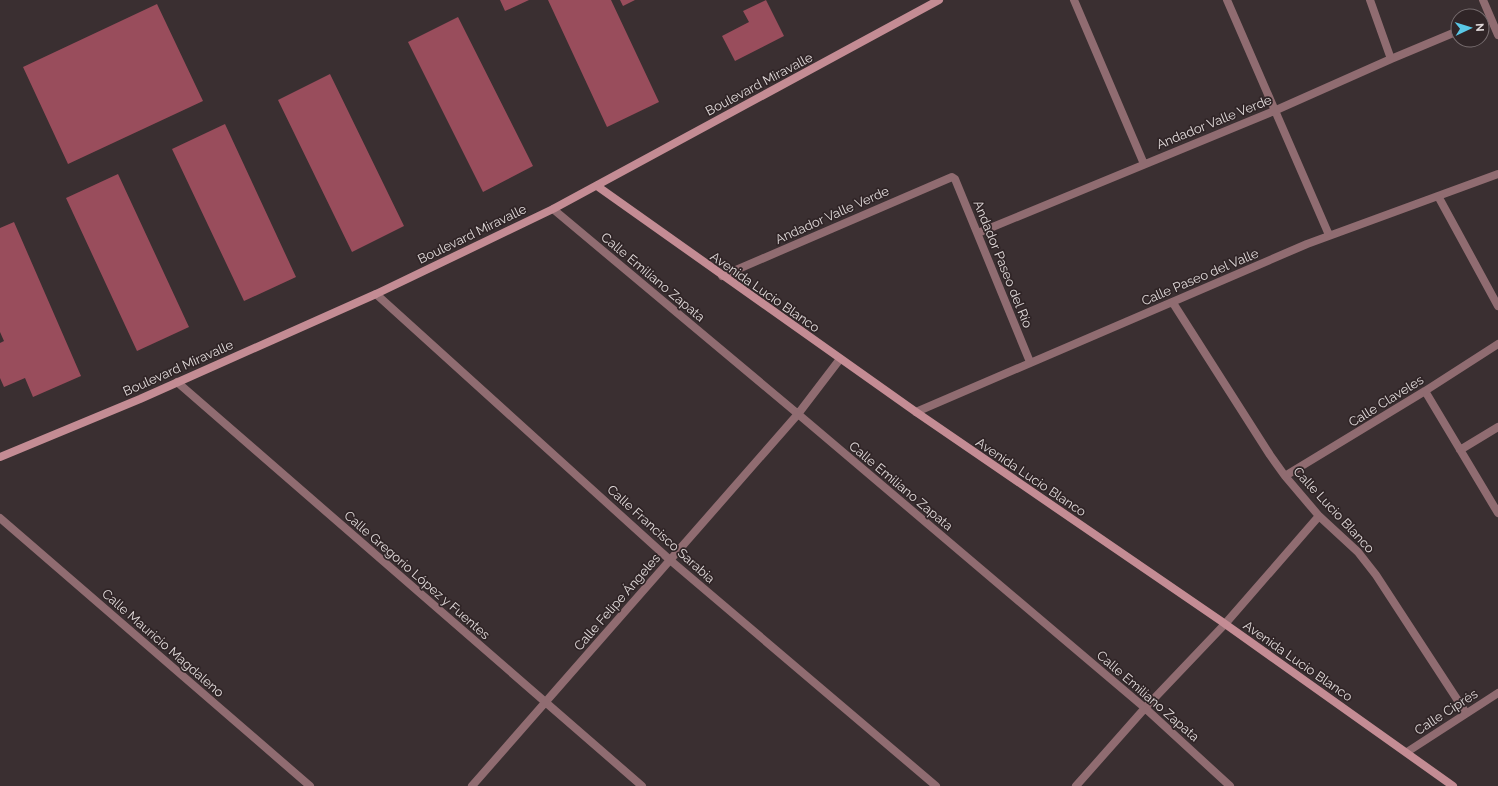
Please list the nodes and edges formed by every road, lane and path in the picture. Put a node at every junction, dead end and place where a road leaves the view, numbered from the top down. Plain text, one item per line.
1 (939, 0) edge
2 (1074, 0) edge
3 (1227, 0) edge
4 (1370, 0) edge
5 (1483, 0) edge
6 (1491, 18) joint
7 (1450, 34) edge
8 (1498, 35) edge
9 (1391, 59) junction
10 (1274, 111) junction
11 (1144, 164) junction
12 (1498, 174) edge
13 (952, 177) joint
14 (596, 186) junction
15 (1438, 196) junction
16 (553, 209) junction
17 (978, 233) junction
18 (1329, 235) junction
19 (722, 276) junction
20 (376, 294) junction
21 (1173, 303) junction
22 (1498, 306) edge
23 (1498, 344) edge
24 (840, 359) junction
25 (1030, 362) junction
26 (177, 382) junction
27 (1425, 391) junction
28 (916, 412) junction
29 (798, 414) junction
30 (1498, 428) edge
31 (1460, 450) junction
32 (0, 457) edge
33 (1285, 476) junction
34 (1498, 513) edge
35 (1319, 516) junction
36 (0, 518) edge
37 (670, 560) junction
38 (1225, 624) junction
39 (1498, 692) edge
40 (545, 702) junction
41 (1145, 708) junction
42 (1466, 713) junction
43 (1406, 752) junction
44 (310, 786) edge
45 (472, 786) edge
46 (642, 786) edge
47 (936, 786) edge
48 (1076, 786) edge
49 (1230, 786) edge
50 (1453, 786) edge

1 - 14 street, Boulevard Miravalle
2 - 11 street
3 - 10 street
4 - 9 street
5 - 6 street
6 - 8 street
7 - 9 street, Andador Valle Verde
9 - 10 street, Andador Valle Verde
10 - 11 street, Andador Valle Verde
10 - 18 street
11 - 17 street, Andador Valle Verde
12 - 15 street, Calle Paseo del Valle
13 - 17 street, Andador Paseo del Río
13 - 19 street, Andador Valle Verde
14 - 16 street, Boulevard Miravalle
14 - 19 street, Avenida Lucio Blanco
15 - 18 street, Calle Paseo del Valle
15 - 22 street
16 - 20 street, Boulevard Miravalle
16 - 29 street, Calle Emiliano Zapata
17 - 25 street, Andador Paseo del Río
18 - 21 street, Calle Paseo del Valle
19 - 24 street, Avenida Lucio Blanco
20 - 26 street, Boulevard Miravalle
20 - 37 street, Calle Francisco Sarabia
21 - 25 street, Calle Paseo del Valle
21 - 33 street, Calle Lucio Blanco
23 - 27 street, Calle Claveles
24 - 28 street, Avenida Lucio Blanco
24 - 29 street, Calle Felipe Ángeles
25 - 28 street, Calle Paseo del Valle
26 - 32 street, Boulevard Miravalle
26 - 40 street, Calle Gregorio López y Fuentes
27 - 31 street
27 - 33 street, Calle Claveles
28 - 38 street, Avenida Lucio Blanco
29 - 37 street, Calle Felipe Ángeles
29 - 41 street, Calle Emiliano Zapata
30 - 31 street
31 - 34 street
33 - 35 street, Calle Lucio Blanco
35 - 38 street
35 - 42 street, Calle Lucio Blanco
36 - 44 street, Calle Mauricio Magdaleno
37 - 40 street, Calle Felipe Ángeles
37 - 47 street, Calle Francisco Sarabia
38 - 41 street
38 - 43 street, Avenida Lucio Blanco
39 - 42 street, Calle Ciprés
40 - 45 street, Calle Felipe Ángeles
40 - 46 street, Calle Gregorio López y Fuentes
41 - 48 street
41 - 49 street, Calle Emiliano Zapata
42 - 43 street, Calle Ciprés
43 - 50 street, Avenida Lucio Blanco

